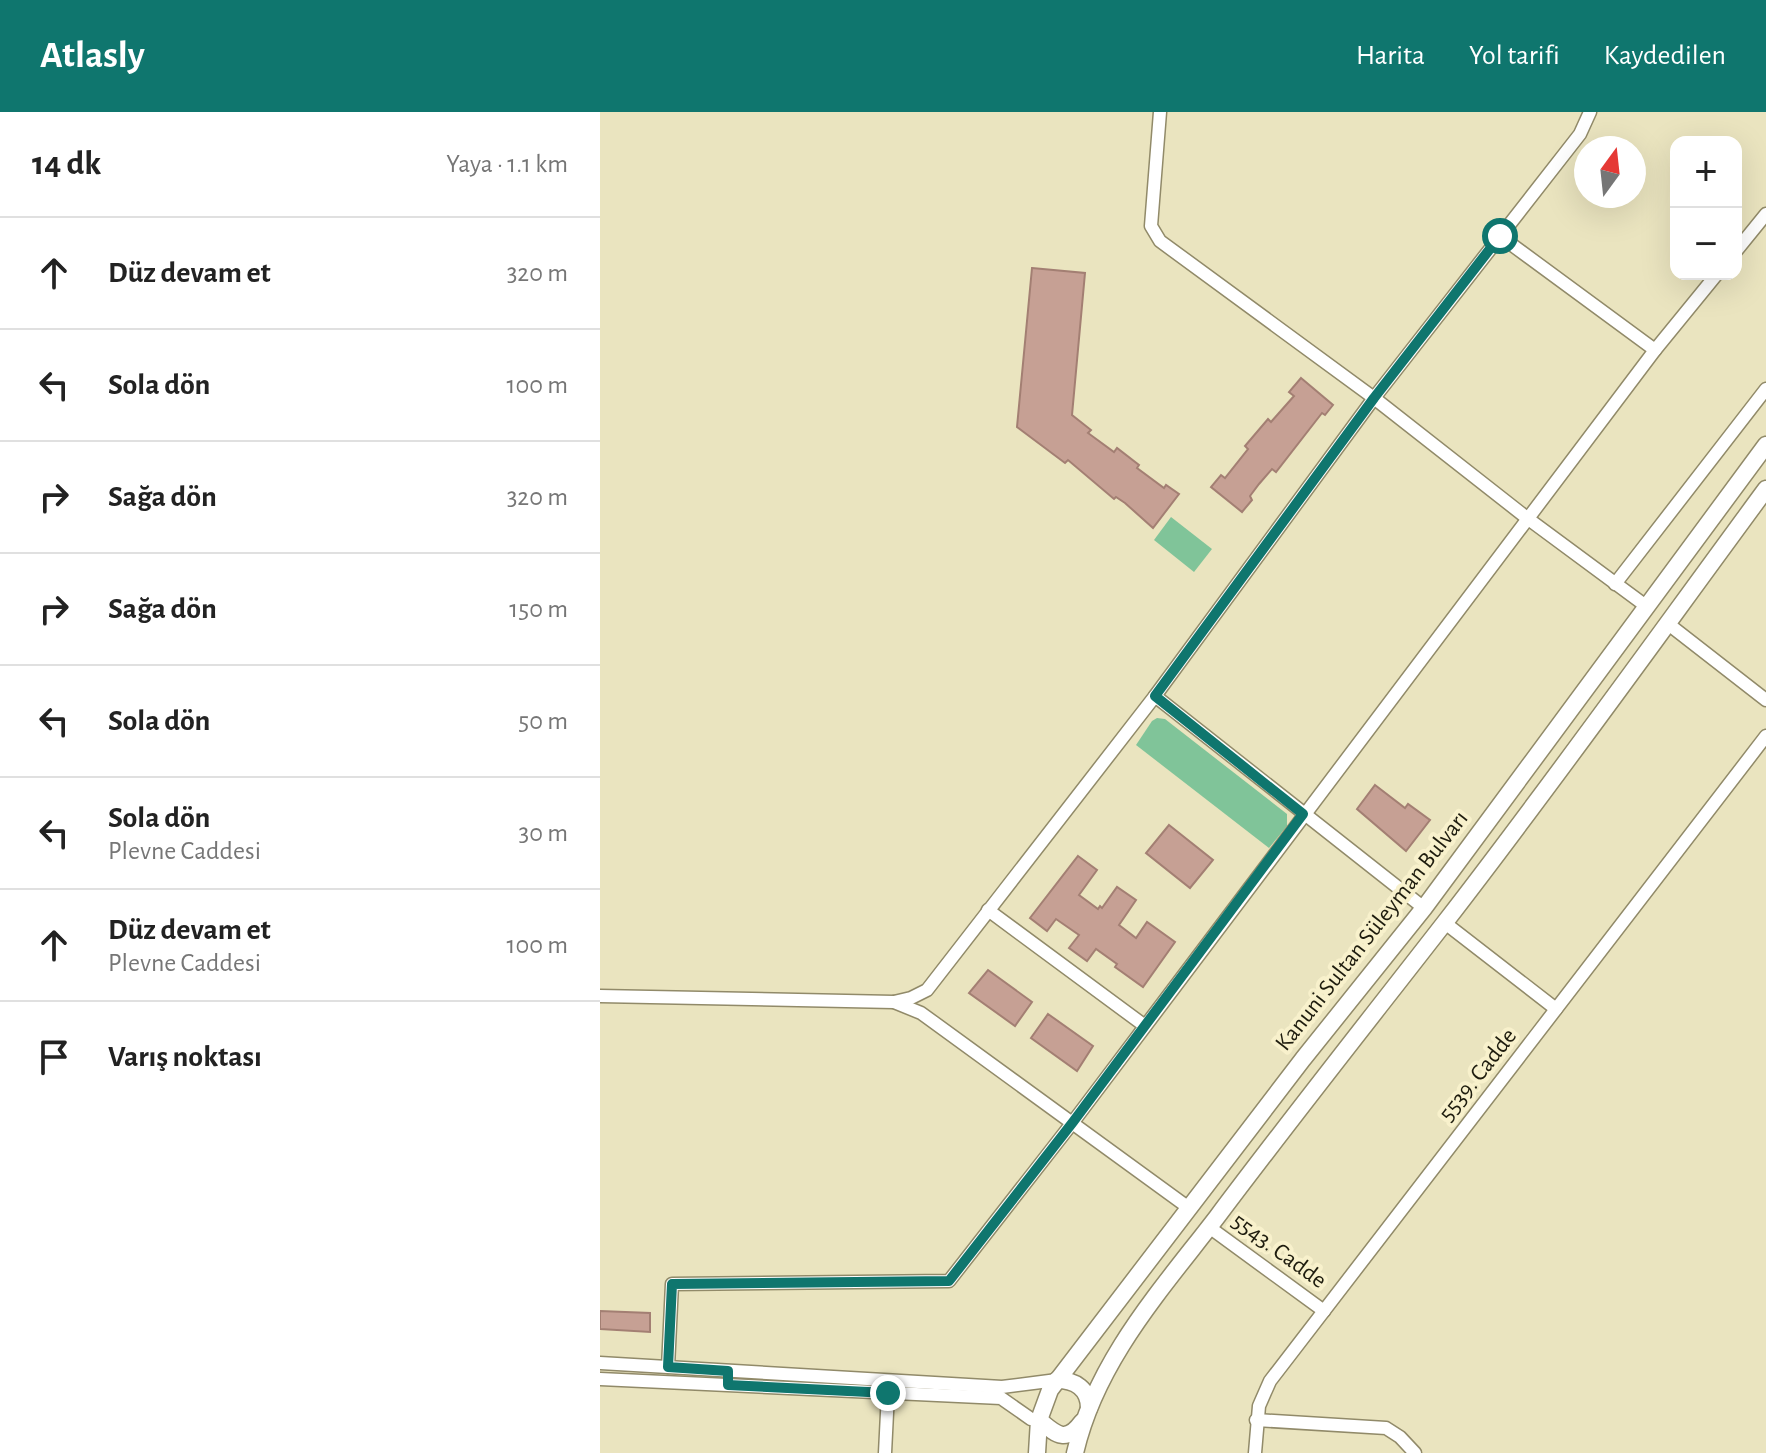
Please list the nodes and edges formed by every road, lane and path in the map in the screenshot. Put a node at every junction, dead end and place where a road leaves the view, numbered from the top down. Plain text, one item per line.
1 (1160, 112) edge
2 (1590, 112) edge
3 (1766, 214) edge
4 (1500, 236) junction
5 (1742, 244) edge
6 (1712, 280) edge
7 (1655, 350) junction
8 (1766, 389) edge
9 (1374, 398) junction
10 (1766, 445) edge
11 (1766, 489) edge
12 (1527, 518) junction
13 (1615, 584) junction
14 (1646, 606) junction
15 (1667, 623) junction
16 (1155, 696) junction
17 (1766, 700) edge
18 (1766, 736) edge
19 (1303, 814) junction
20 (1424, 908) junction
21 (988, 910) junction
22 (1445, 923) junction
23 (600, 996) edge
24 (894, 1002) junction
25 (1556, 1009) junction
26 (1145, 1026) junction
27 (1073, 1122) junction
28 (1189, 1208) junction
29 (1209, 1227) junction
30 (1324, 1311) junction
31 (600, 1363) edge
32 (668, 1367) junction
33 (728, 1371) junction
34 (600, 1379) edge
35 (1057, 1380) junction
36 (728, 1385) junction
37 (888, 1393) junction
38 (1086, 1414) junction
39 (1039, 1420) junction
40 (1256, 1420) junction
41 (885, 1453) edge
42 (1037, 1453) edge
43 (1075, 1453) edge
44 (1255, 1453) edge
45 (1415, 1453) edge

1 - 9 street
2 - 4 street
3 - 5 street
4 - 7 street
4 - 9 street
6 - 7 street
7 - 12 street
8 - 13 street
9 - 12 street
9 - 16 street
10 - 14 main road, Kanuni Sultan Süleyman Bulvarı
11 - 15 main road
12 - 13 street
12 - 19 street
13 - 14 street
14 - 20 main road, Kanuni Sultan Süleyman Bulvarı
15 - 17 street
15 - 22 main road
16 - 19 street
16 - 21 street
18 - 25 street, 5539. Cadde
19 - 20 street
19 - 26 street
20 - 28 main road, Kanuni Sultan Süleyman Bulvarı
21 - 24 street
21 - 26 street
22 - 25 street
22 - 29 main road
23 - 24 street
24 - 27 street
25 - 30 street, 5539. Cadde
26 - 27 street
27 - 28 street
27 - 32 street
28 - 35 main road, Kanuni Sultan Süleyman Bulvarı
29 - 30 street, 5543. Cadde
29 - 38 main road
30 - 40 street, 5539. Cadde
31 - 32 street
32 - 33 street
33 - 35 street
33 - 36 street
34 - 36 street
35 - 38 main road
35 - 39 main road, Kanuni Sultan Süleyman Bulvarı
36 - 37 street
37 - 39 street
37 - 41 street
38 - 39 main road
38 - 43 main road
39 - 42 main road, Kanuni Sultan Süleyman Bulvarı
40 - 44 street, 5539. Cadde
40 - 45 street

